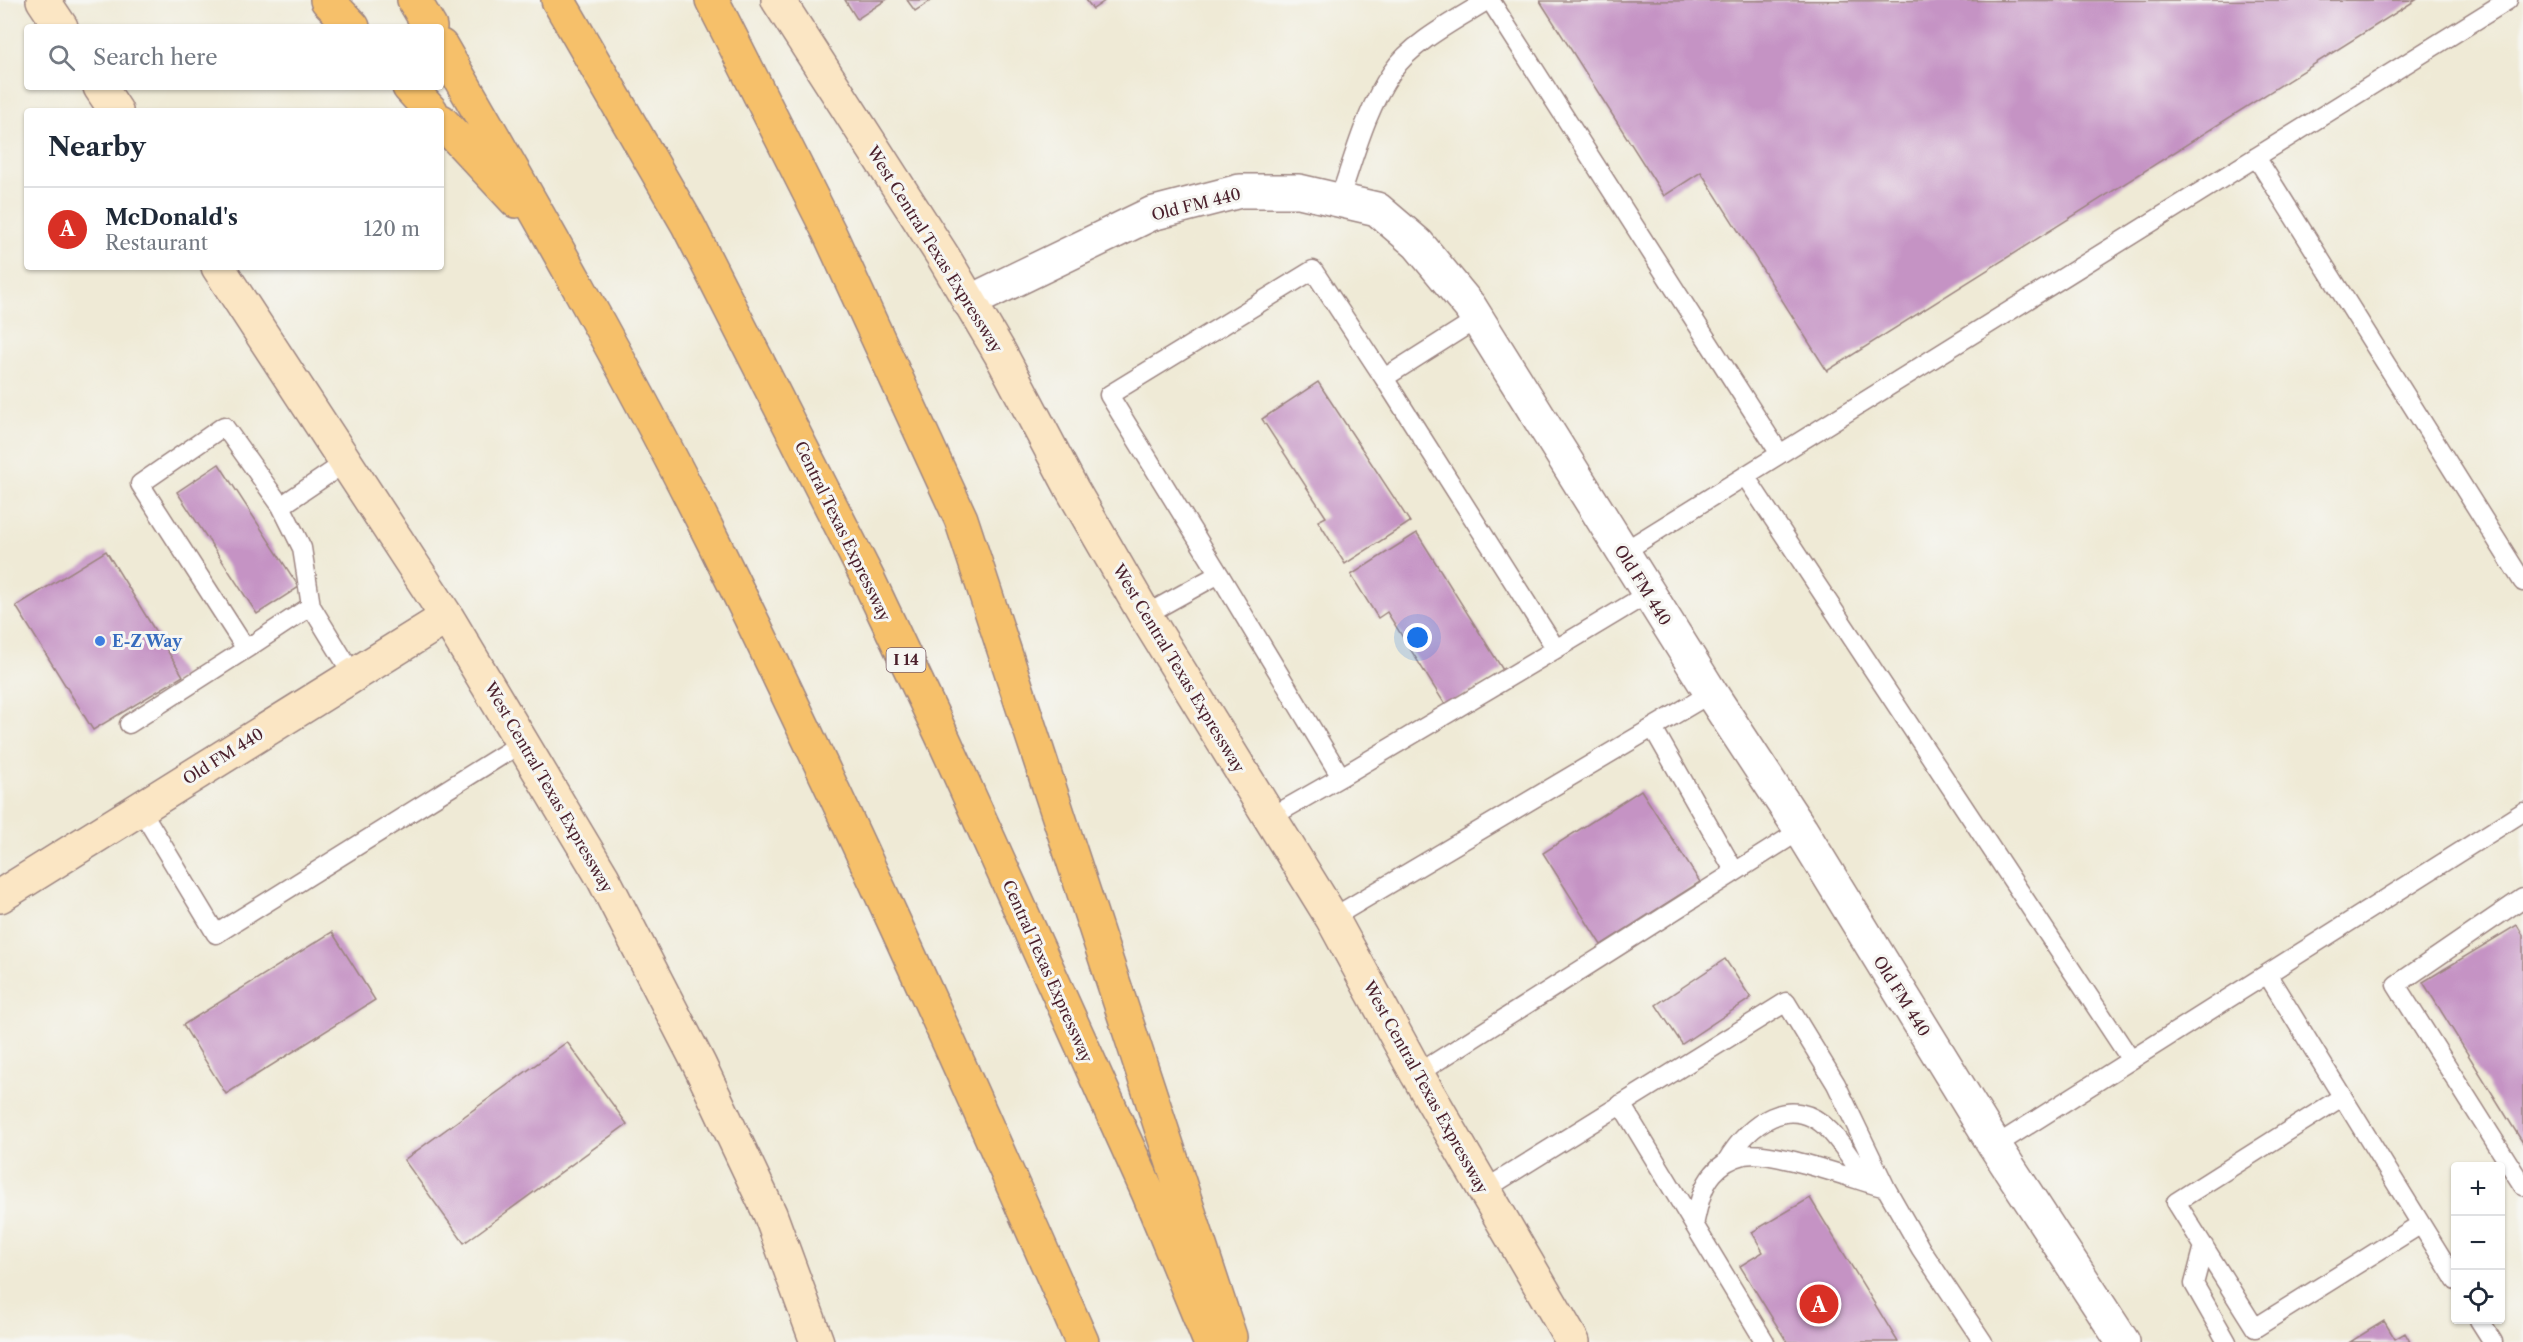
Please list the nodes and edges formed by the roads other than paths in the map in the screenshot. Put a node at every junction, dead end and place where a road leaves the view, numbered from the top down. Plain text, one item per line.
1 (43, 0) edge
2 (327, 0) edge
3 (414, 0) edge
4 (558, 0) edge
5 (712, 0) edge
6 (778, 0) edge
7 (1489, 0) edge
8 (2508, 0) edge
9 (59, 24) edge
10 (350, 24) edge
11 (428, 24) edge
12 (444, 51) edge
13 (102, 90) edge
14 (412, 90) edge
15 (114, 108) edge
16 (428, 108) edge
17 (444, 124) edge
18 (2256, 157) junction
19 (1339, 200) junction
20 (556, 245) junction
21 (220, 270) edge
22 (969, 302) junction
23 (1477, 319) junction
24 (1384, 378) junction
25 (1780, 454) junction
26 (346, 462) junction
27 (1745, 476) junction
28 (281, 506) junction
29 (1623, 552) junction
30 (1219, 574) junction
31 (2523, 582) edge
32 (1649, 592) junction
33 (311, 606) junction
34 (1145, 615) junction
35 (447, 617) junction
36 (246, 649) junction
37 (1556, 649) junction
38 (353, 675) junction
39 (1711, 693) junction
40 (129, 724) dead end
41 (1653, 728) junction
42 (523, 742) junction
43 (1341, 777) junction
44 (140, 808) junction
45 (2523, 812) edge
46 (1271, 817) junction
47 (1801, 830) junction
48 (1735, 872) junction
49 (0, 896) edge
50 (2523, 898) edge
51 (1332, 918) junction
52 (2267, 974) junction
53 (2131, 1060) junction
54 (1417, 1074) junction
55 (2342, 1097) junction
56 (1621, 1104) junction
57 (1995, 1146) junction
58 (1726, 1162) junction
59 (1868, 1183) junction
60 (2523, 1186) edge
61 (1886, 1188) junction
62 (1484, 1190) junction
63 (2421, 1224) junction
64 (1694, 1225) junction
65 (2204, 1246) junction
66 (2451, 1273) edge
67 (2482, 1324) edge
68 (817, 1342) edge
69 (1082, 1342) edge
70 (1210, 1342) edge
71 (1231, 1342) edge
72 (1573, 1342) edge
73 (1765, 1342) edge
74 (1983, 1342) edge
75 (2121, 1342) edge
76 (2227, 1342) edge
77 (2493, 1342) edge

1 - 9 main road
2 - 10 highway
3 - 11 highway
4 - 70 highway, Central Texas Expressway / I 14
5 - 71 highway
6 - 22 main road, West Central Texas Expressway
7 - 19 lane
7 - 25 lane
8 - 18 lane
12 - 20 highway
13 - 15 main road
14 - 16 highway
17 - 20 highway
18 - 25 lane
18 - 31 lane
19 - 22 street, Old FM 440
19 - 23 street, Old FM 440
20 - 69 highway
21 - 26 main road, West Central Texas Expressway
22 - 34 main road, West Central Texas Expressway
23 - 24 lane
23 - 29 street, Old FM 440
24 - 30 lane
24 - 37 lane
25 - 27 lane
26 - 28 lane
26 - 35 main road, West Central Texas Expressway
27 - 29 lane
27 - 53 lane
28 - 33 lane
28 - 36 lane
29 - 32 street, Old FM 440
30 - 34 lane
30 - 43 lane
32 - 37 lane
32 - 39 street, Old FM 440
33 - 36 lane
33 - 38 lane
34 - 46 main road, West Central Texas Expressway
35 - 38 main road, Old FM 440
35 - 42 main road, West Central Texas Expressway
36 - 40 lane
37 - 43 lane
38 - 44 main road, Old FM 440
39 - 41 lane
39 - 47 street, Old FM 440
41 - 48 lane
41 - 51 lane
42 - 44 lane
42 - 68 main road, West Central Texas Expressway
43 - 46 lane
44 - 49 main road, Old FM 440
45 - 52 lane
46 - 51 main road, West Central Texas Expressway
47 - 48 lane
47 - 57 street, Old FM 440
48 - 54 lane
50 - 60 lane
51 - 54 main road, West Central Texas Expressway
52 - 53 lane
52 - 55 lane
53 - 57 lane
54 - 62 main road, West Central Texas Expressway
55 - 63 lane
55 - 65 lane
56 - 61 lane
56 - 62 lane
56 - 64 lane
57 - 75 street, Old FM 440
58 - 59 lane
58 - 59 lane
58 - 64 lane
59 - 61 lane
61 - 74 lane
62 - 72 main road, West Central Texas Expressway
63 - 65 lane
63 - 66 lane
64 - 73 lane
65 - 76 lane
67 - 77 lane

